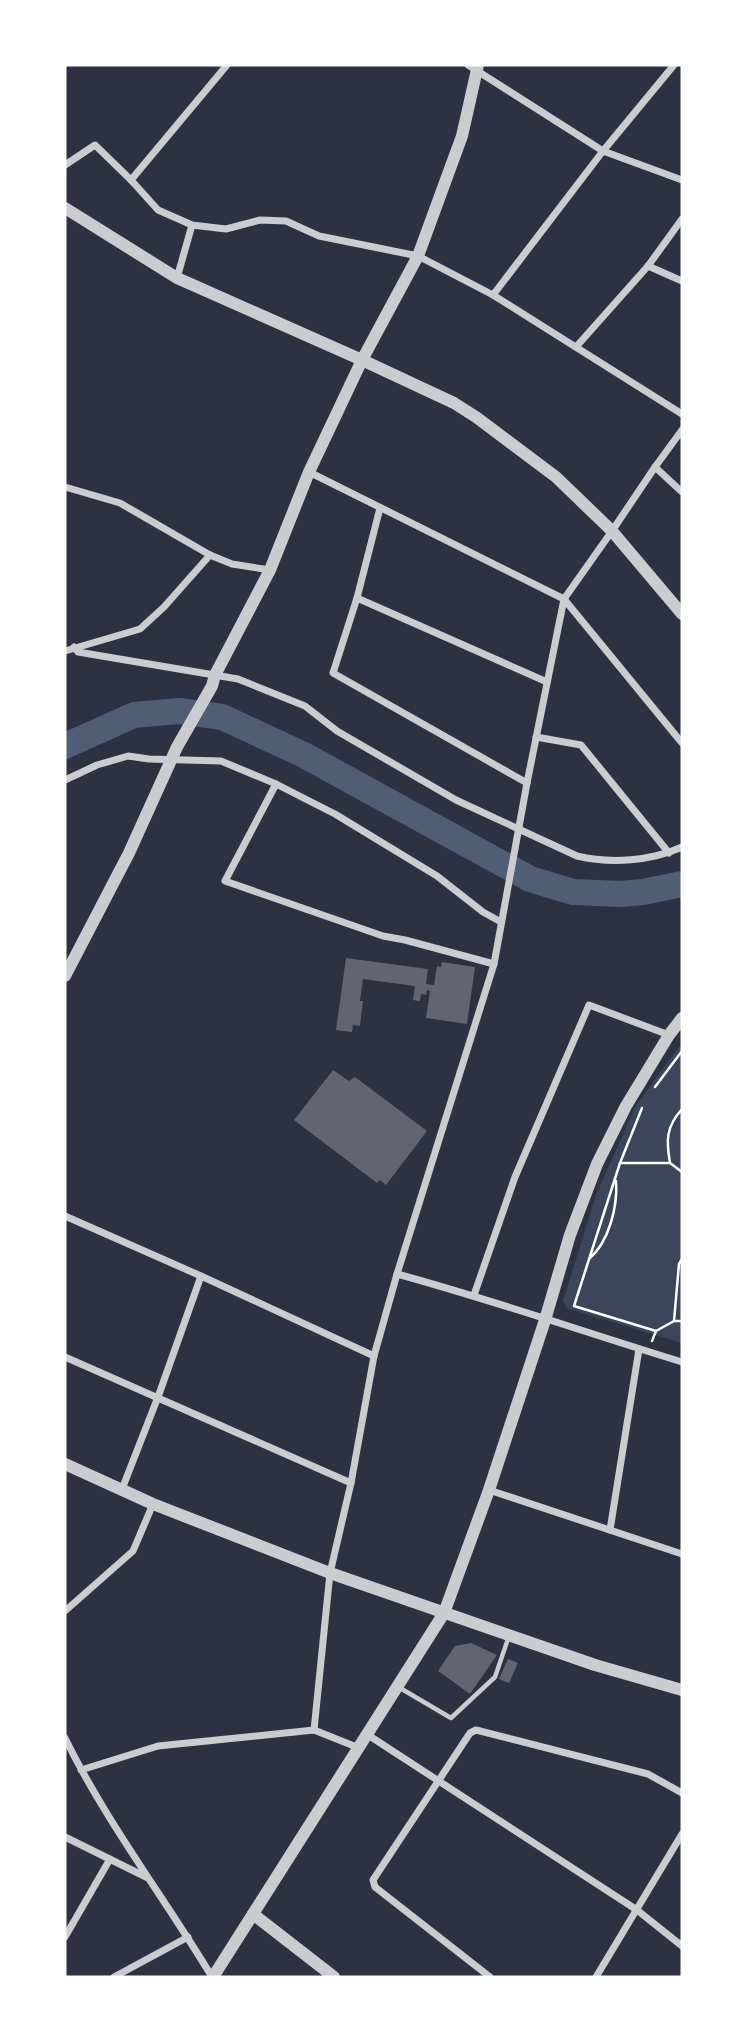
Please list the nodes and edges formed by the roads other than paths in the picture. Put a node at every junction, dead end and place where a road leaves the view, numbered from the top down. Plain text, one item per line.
1 (227, 65) edge
2 (674, 65) edge
3 (475, 67) edge
4 (603, 151) junction
5 (65, 165) edge
6 (131, 180) junction
7 (682, 180) edge
8 (65, 208) edge
9 (682, 219) edge
10 (192, 225) junction
11 (418, 256) junction
12 (648, 267) junction
13 (177, 278) junction
14 (682, 281) edge
15 (493, 295) junction
16 (576, 347) junction
17 (362, 360) junction
18 (682, 414) edge
19 (682, 430) edge
20 (655, 467) junction
21 (309, 472) junction
22 (65, 487) edge
23 (682, 492) edge
24 (380, 508) junction
25 (612, 531) junction
26 (210, 555) junction
27 (270, 570) junction
28 (357, 598) junction
29 (564, 599) junction
30 (682, 614) edge
31 (74, 647) junction
32 (65, 651) edge
33 (214, 680) junction
34 (547, 681) junction
35 (536, 737) junction
36 (682, 743) edge
37 (172, 760) junction
38 (65, 780) edge
39 (527, 783) junction
40 (276, 784) junction
41 (519, 828) junction
42 (682, 847) edge
43 (669, 853) junction
44 (501, 922) junction
45 (494, 964) junction
46 (65, 976) edge
47 (682, 1018) edge
48 (669, 1035) junction
49 (65, 1216) edge
50 (397, 1274) junction
51 (201, 1276) junction
52 (474, 1295) junction
53 (545, 1320) junction
54 (639, 1349) junction
55 (374, 1356) junction
56 (65, 1357) edge
57 (682, 1362) edge
58 (158, 1397) junction
59 (65, 1464) edge
60 (351, 1483) junction
61 (122, 1489) junction
62 (489, 1490) junction
63 (153, 1504) junction
64 (610, 1531) junction
65 (682, 1554) edge
66 (330, 1573) junction
67 (65, 1611) edge
68 (444, 1613) junction
69 (510, 1635) junction
70 (398, 1687) junction
71 (682, 1690) edge
72 (314, 1730) junction
73 (369, 1735) junction
74 (65, 1738) edge
75 (359, 1748) junction
76 (81, 1770) junction
77 (439, 1780) junction
78 (682, 1793) edge
79 (682, 1834) edge
80 (65, 1837) edge
81 (110, 1859) junction
82 (146, 1877) junction
83 (637, 1910) junction
84 (253, 1914) junction
85 (65, 1937) edge
86 (188, 1937) junction
87 (682, 1946) edge
88 (114, 1977) edge
89 (212, 1977) edge
90 (334, 1977) edge
91 (490, 1977) edge
92 (596, 1977) edge

1 - 6 street
2 - 4 street
3 - 4 street
3 - 11 street
4 - 7 street
4 - 15 street
5 - 6 street
6 - 10 street
8 - 13 street
9 - 12 street
10 - 11 street
10 - 13 street
11 - 15 street
11 - 17 street
12 - 14 street
12 - 16 street
13 - 17 street
15 - 16 street
16 - 18 street
17 - 21 street
17 - 25 street
19 - 20 street
20 - 23 street
20 - 25 street
21 - 24 street
21 - 27 street
22 - 26 street
24 - 28 street
24 - 29 street
25 - 29 street
25 - 30 street
26 - 27 street
26 - 31 street
27 - 33 street
28 - 34 street
28 - 39 street
29 - 34 street
29 - 36 street
31 - 32 street
31 - 33 street
33 - 37 street
33 - 41 street
34 - 35 street
35 - 39 street
35 - 43 street
37 - 38 street
37 - 40 street
37 - 46 street
39 - 41 street
40 - 44 street
40 - 45 street
41 - 43 street
41 - 44 street
42 - 43 street
44 - 45 street
45 - 50 street
47 - 48 street
48 - 52 street
48 - 53 street
49 - 51 street
50 - 52 street
50 - 55 street
51 - 55 street
51 - 58 street
52 - 53 street
53 - 54 street
53 - 62 street
54 - 57 street
54 - 64 street
55 - 60 street
56 - 58 street
58 - 60 street
58 - 61 street
59 - 61 street
60 - 66 street
61 - 63 street
62 - 64 street
62 - 68 street
63 - 66 street
63 - 67 street
64 - 65 street
66 - 68 street
66 - 72 street
68 - 69 street
68 - 70 street
69 - 70 lane
69 - 71 street
70 - 73 street
72 - 75 street
72 - 76 street
73 - 75 street
73 - 77 street
74 - 76 street
75 - 84 street
76 - 82 street
77 - 78 street
77 - 83 street
77 - 91 street
79 - 83 street
80 - 81 street
81 - 82 street
81 - 85 street
82 - 86 street
83 - 87 street
83 - 92 street
84 - 89 street
84 - 90 street
86 - 88 street
86 - 89 street

